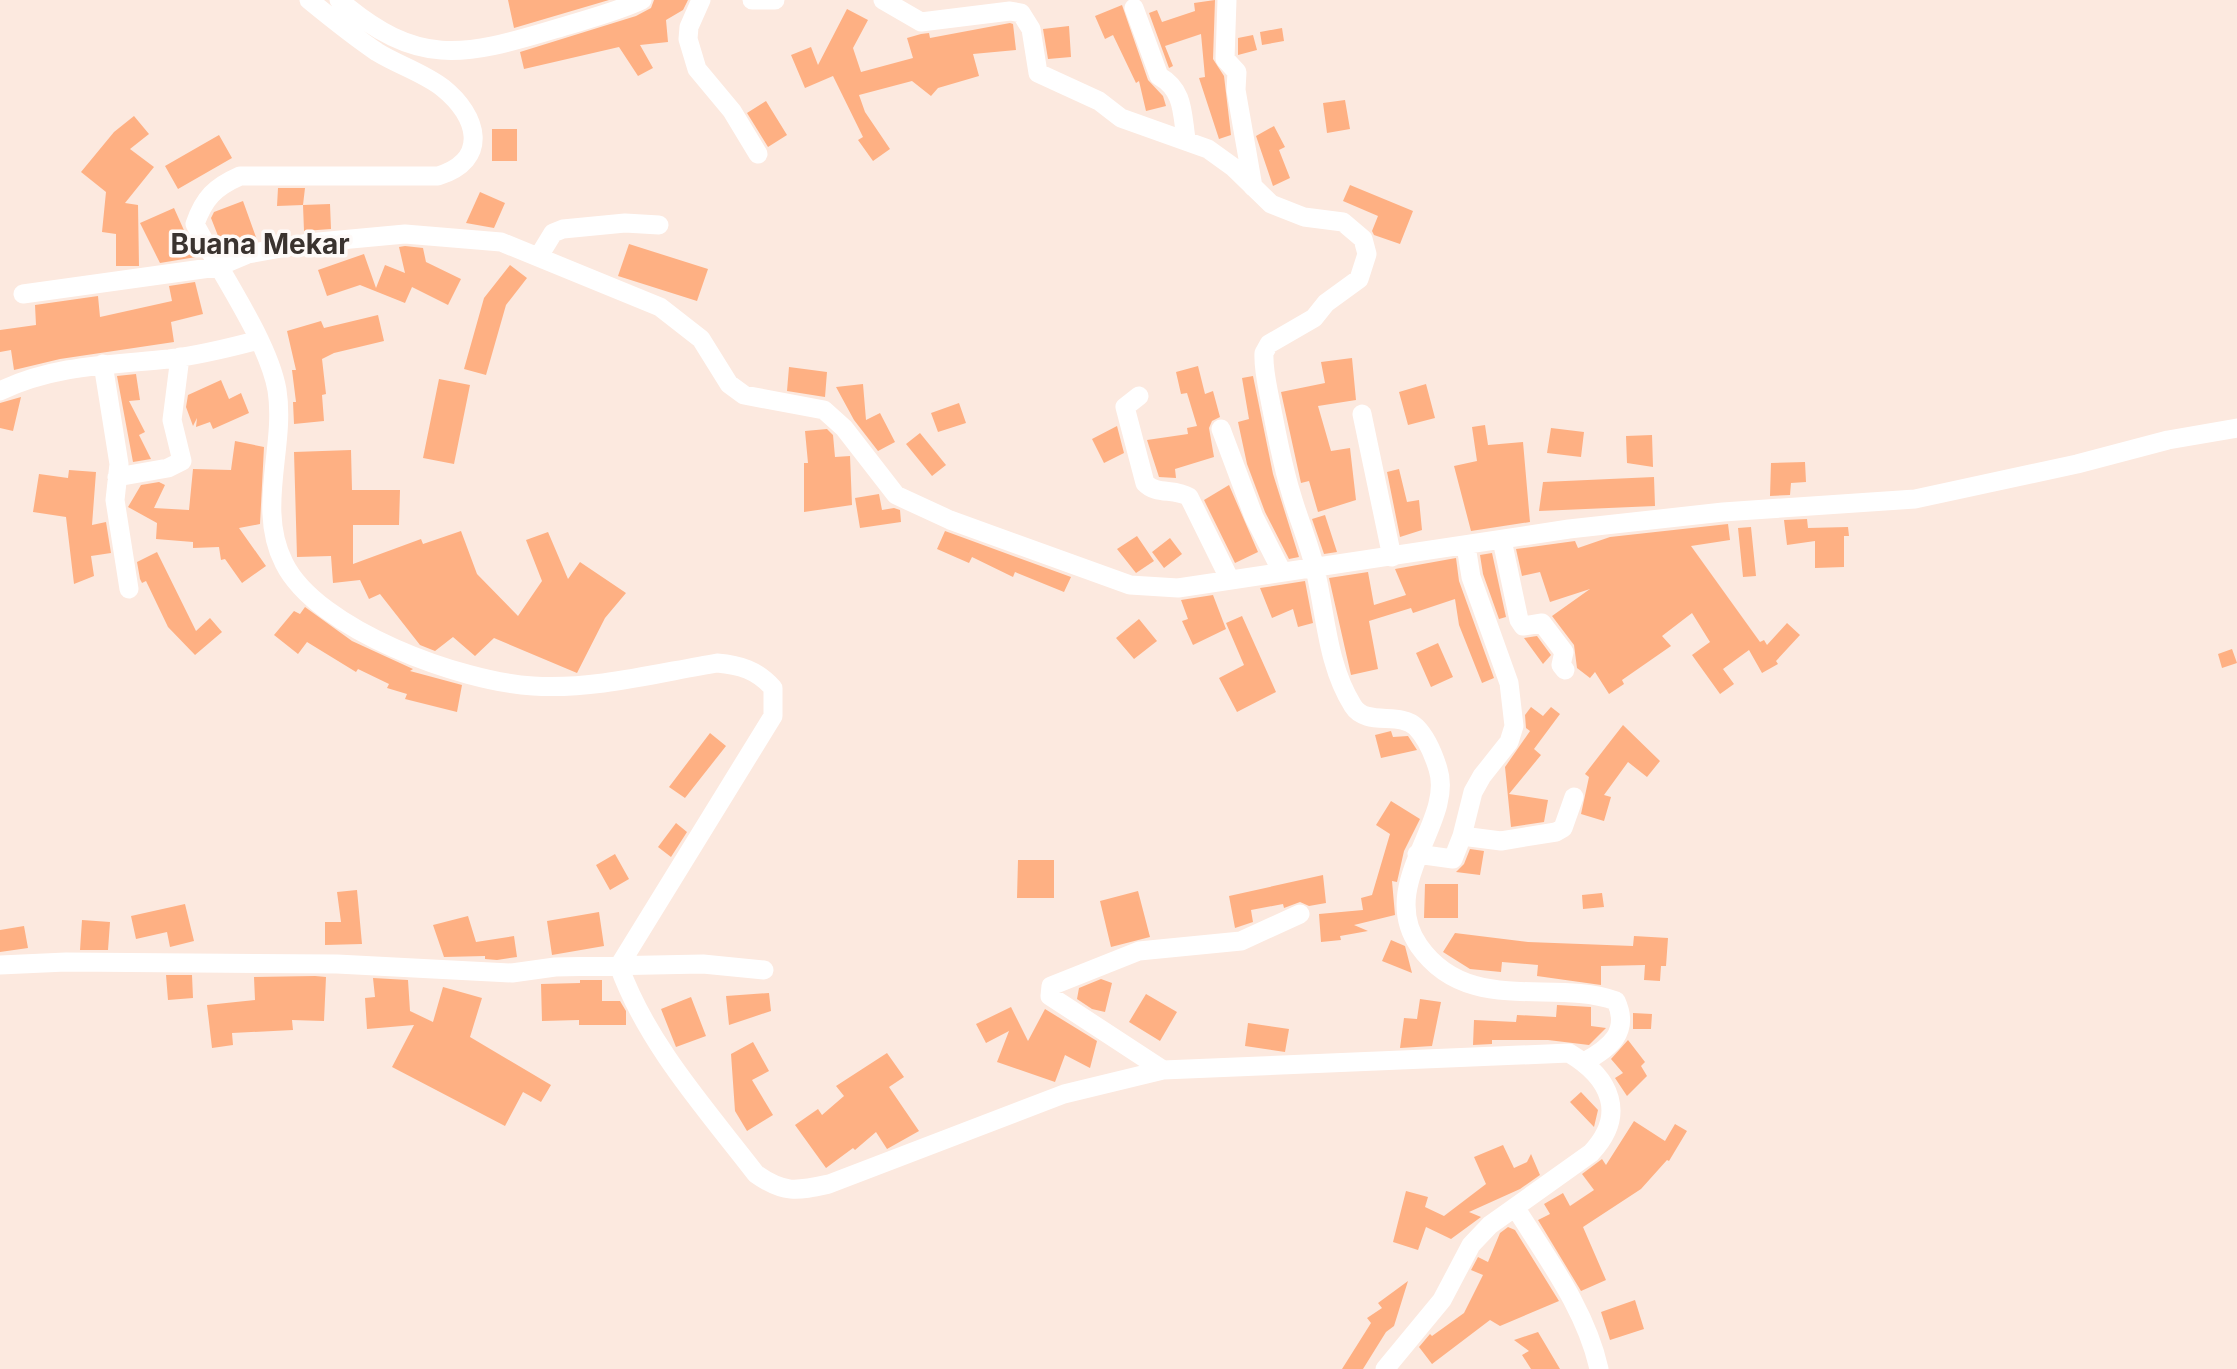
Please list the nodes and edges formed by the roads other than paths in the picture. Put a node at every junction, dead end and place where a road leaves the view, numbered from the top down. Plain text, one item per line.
1 (309, 0) edge
2 (339, 0) edge
3 (642, 0) edge
4 (701, 0) edge
5 (752, 0) edge
6 (775, 0) edge
7 (883, 0) edge
8 (1227, 1) edge
9 (1134, 8) dead end
10 (1186, 139) junction
11 (758, 154) dead end
12 (1253, 187) junction
13 (659, 225) dead end
14 (539, 256) junction
15 (217, 267) junction
16 (23, 294) dead end
17 (259, 340) junction
18 (180, 357) junction
19 (103, 364) junction
20 (0, 391) edge
21 (1139, 396) dead end
22 (1362, 414) dead end
23 (2237, 428) edge
24 (1221, 429) dead end
25 (117, 477) junction
26 (1502, 540) junction
27 (1466, 546) junction
28 (1392, 557) junction
29 (1315, 567) junction
30 (1282, 572) junction
31 (1230, 580) junction
32 (129, 589) dead end
33 (1565, 670) dead end
34 (1574, 797) dead end
35 (1462, 836) junction
36 (1417, 854) junction
37 (1300, 914) dead end
38 (0, 965) edge
39 (619, 965) junction
40 (764, 970) dead end
41 (1584, 1062) junction
42 (1163, 1070) junction
43 (1515, 1207) junction
44 (1385, 1369) edge
45 (1599, 1369) edge

1 - 15 street
2 - 3 street
4 - 11 street
5 - 6 street
7 - 10 street
8 - 12 street
9 - 10 street
10 - 12 street
12 - 29 street
13 - 14 street
14 - 15 street
14 - 31 street
15 - 16 street
15 - 17 street
17 - 18 street
17 - 39 street
18 - 19 street
18 - 25 street
19 - 20 street
19 - 25 street
21 - 31 street
22 - 28 street
23 - 26 street
24 - 30 street
25 - 32 street
26 - 27 street
26 - 33 street
27 - 28 street
27 - 35 street
28 - 29 street
29 - 30 street
29 - 36 street
30 - 31 street
34 - 35 street
35 - 36 street
36 - 41 street
37 - 42 street
38 - 39 street
39 - 40 street
39 - 42 street
41 - 42 street
41 - 43 street
43 - 44 street
43 - 45 street

